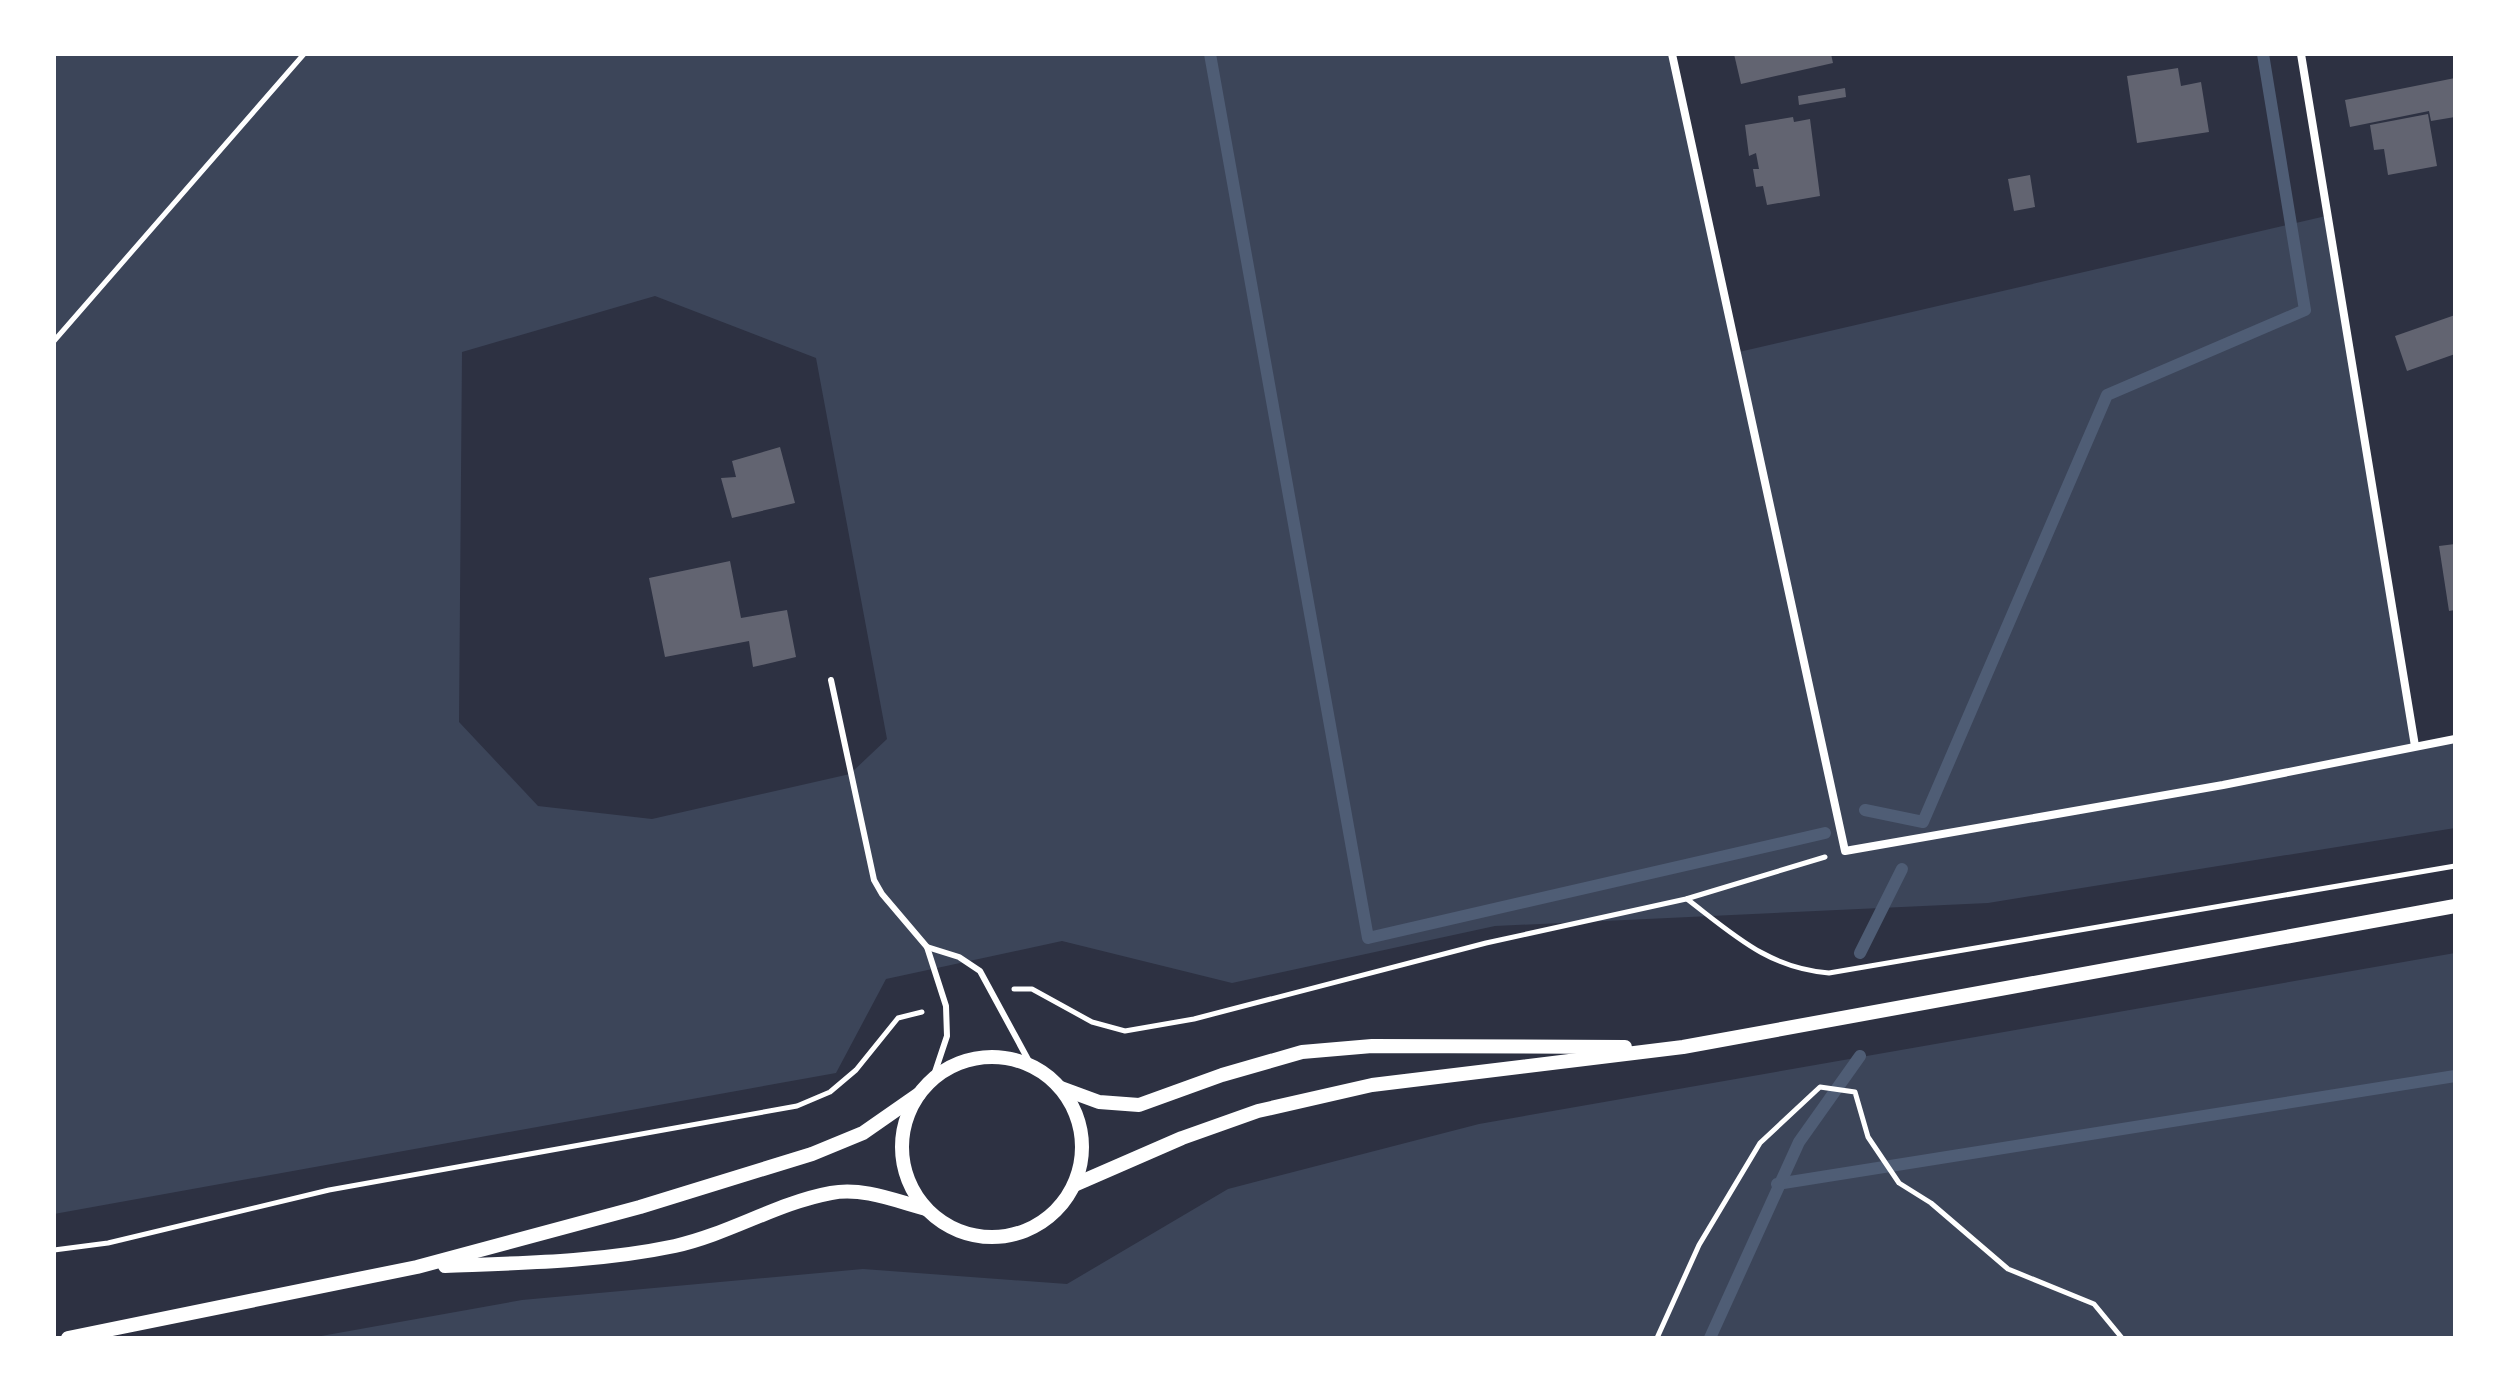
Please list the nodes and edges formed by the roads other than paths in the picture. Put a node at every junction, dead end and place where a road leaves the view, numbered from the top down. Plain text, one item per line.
1 (1672, 54) edge
2 (2301, 54) edge
3 (831, 680) dead end
4 (2455, 739) edge
5 (2415, 746) junction
6 (2455, 906) edge
7 (927, 947) junction
8 (1683, 1047) junction
9 (1031, 1065) junction
10 (933, 1078) junction
11 (1061, 1088) junction
12 (919, 1094) junction
13 (1074, 1185) junction
14 (926, 1209) junction
15 (417, 1267) junction
16 (68, 1338) edge

1 - 5 street
2 - 5 street
3 - 7 lane
4 - 5 street
6 - 8 street
7 - 9 lane
7 - 10 lane
8 - 11 street
8 - 13 street
9 - 10 street
9 - 11 street
10 - 12 street
11 - 13 street
12 - 14 street
12 - 15 street
13 - 14 street
14 - 15 street
15 - 16 street

